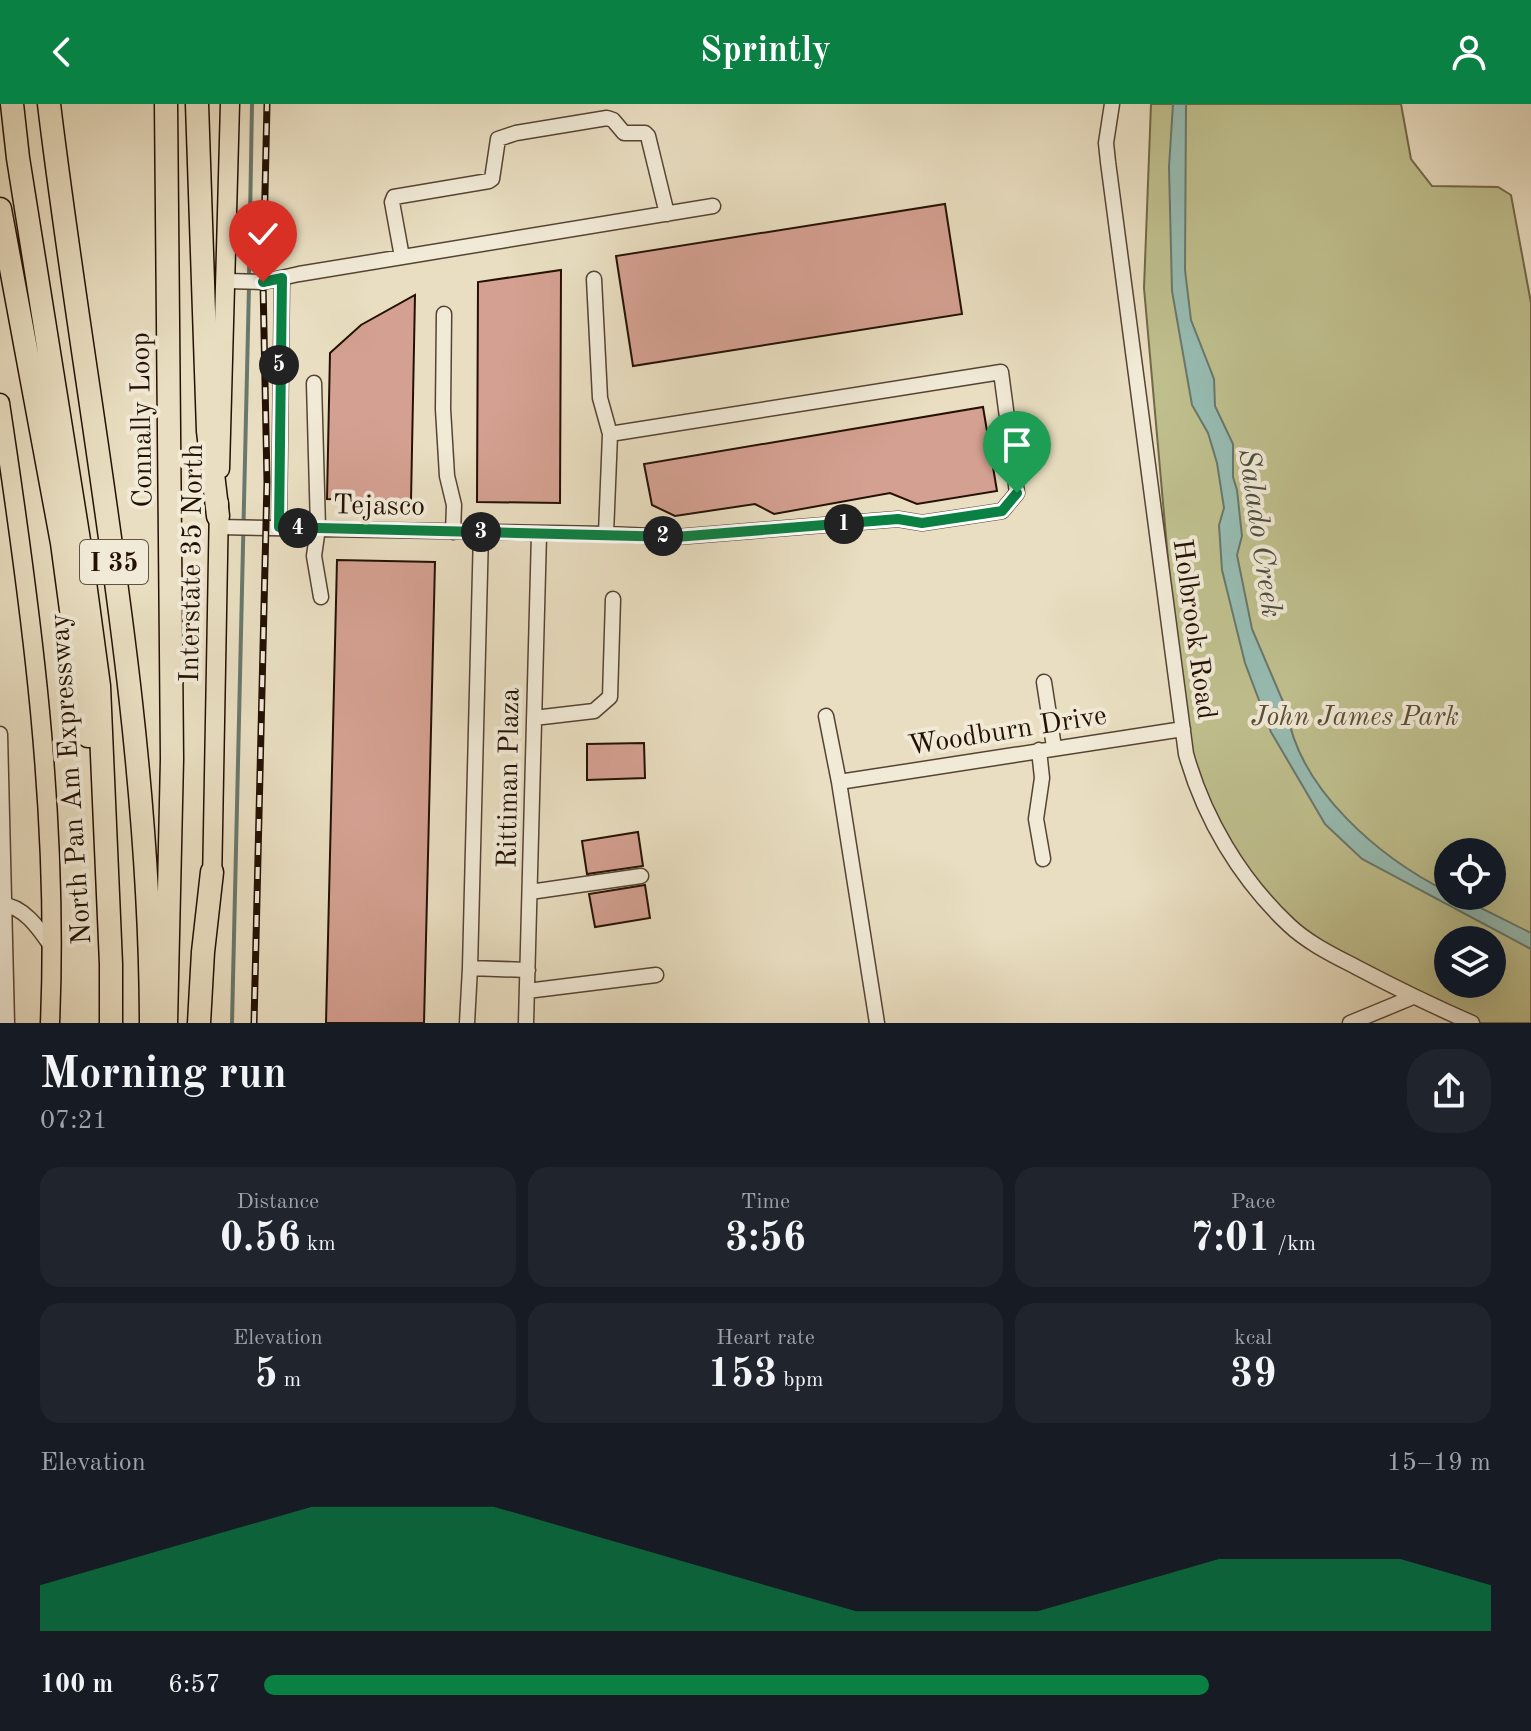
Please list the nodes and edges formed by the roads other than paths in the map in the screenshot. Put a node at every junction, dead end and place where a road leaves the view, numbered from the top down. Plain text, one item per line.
1 (12, 104) edge
2 (49, 104) edge
3 (166, 104) edge
4 (197, 104) edge
5 (230, 104) edge
6 (1112, 104) edge
7 (713, 206) dead end
8 (0, 209) edge
9 (667, 214) junction
10 (402, 257) junction
11 (282, 278) junction
12 (594, 279) dead end
13 (241, 282) junction
14 (444, 314) dead end
15 (314, 383) dead end
16 (0, 403) edge
17 (610, 434) junction
18 (231, 524) junction
19 (279, 527) junction
20 (318, 528) junction
21 (453, 532) junction
22 (481, 532) junction
23 (539, 534) junction
24 (606, 534) junction
25 (321, 597) dead end
26 (613, 599) dead end
27 (1044, 682) dead end
28 (826, 716) dead end
29 (534, 718) junction
30 (1183, 729) junction
31 (0, 734) edge
32 (1046, 749) junction
33 (1, 778) edge
34 (839, 782) junction
35 (1043, 859) dead end
36 (212, 872) junction
37 (641, 876) dead end
38 (108, 884) junction
39 (530, 892) junction
40 (2, 904) edge
41 (53, 950) junction
42 (470, 968) junction
43 (528, 970) junction
44 (656, 975) dead end
45 (527, 991) junction
46 (1413, 997) junction
47 (7, 1023) edge
48 (50, 1023) edge
49 (111, 1023) edge
50 (151, 1023) edge
51 (166, 1023) edge
52 (199, 1023) edge
53 (209, 1023) edge
54 (467, 1023) edge
55 (526, 1023) edge
56 (877, 1023) edge
57 (1350, 1023) edge
58 (1472, 1023) edge

1 - 38 highway, North Pan Am Expressway / I 35
2 - 50 highway, I 35
3 - 51 highway, Connally Loop
4 - 18 highway
5 - 13 main road, Interstate 35 North
6 - 30 street, Holbrook Road
7 - 9 street
8 - 38 highway
9 - 10 street
9 - 10 street
10 - 11 street
11 - 13 street
11 - 19 street
12 - 17 street
13 - 18 main road, Interstate 35 North
14 - 21 street
15 - 20 street
16 - 41 main road
17 - 24 street
17 - 24 street, Tejasco
18 - 19 street, Tejasco
18 - 36 main road, Interstate 35 North
19 - 20 street, Tejasco
20 - 21 street, Tejasco
20 - 25 street
21 - 22 street, Tejasco
22 - 23 street, Tejasco
22 - 42 street
23 - 24 street, Tejasco
23 - 29 street, Rittiman Plaza
26 - 29 street
27 - 32 street
28 - 34 street
29 - 39 street, Rittiman Plaza
30 - 32 street, Woodburn Drive
30 - 46 street, Holbrook Road
31 - 33 street
32 - 34 street, Woodburn Drive
32 - 35 street
33 - 40 street
34 - 56 street
36 - 52 highway
36 - 53 main road, Interstate 35 North
37 - 39 street
38 - 49 highway, North Pan Am Expressway / I 35
39 - 43 street, Rittiman Plaza
40 - 41 street
40 - 47 street
41 - 48 main road
42 - 43 street
42 - 54 street
43 - 45 street, Rittiman Plaza
44 - 45 street
45 - 55 street, Rittiman Plaza
46 - 57 street
46 - 58 street, Holbrook Road

